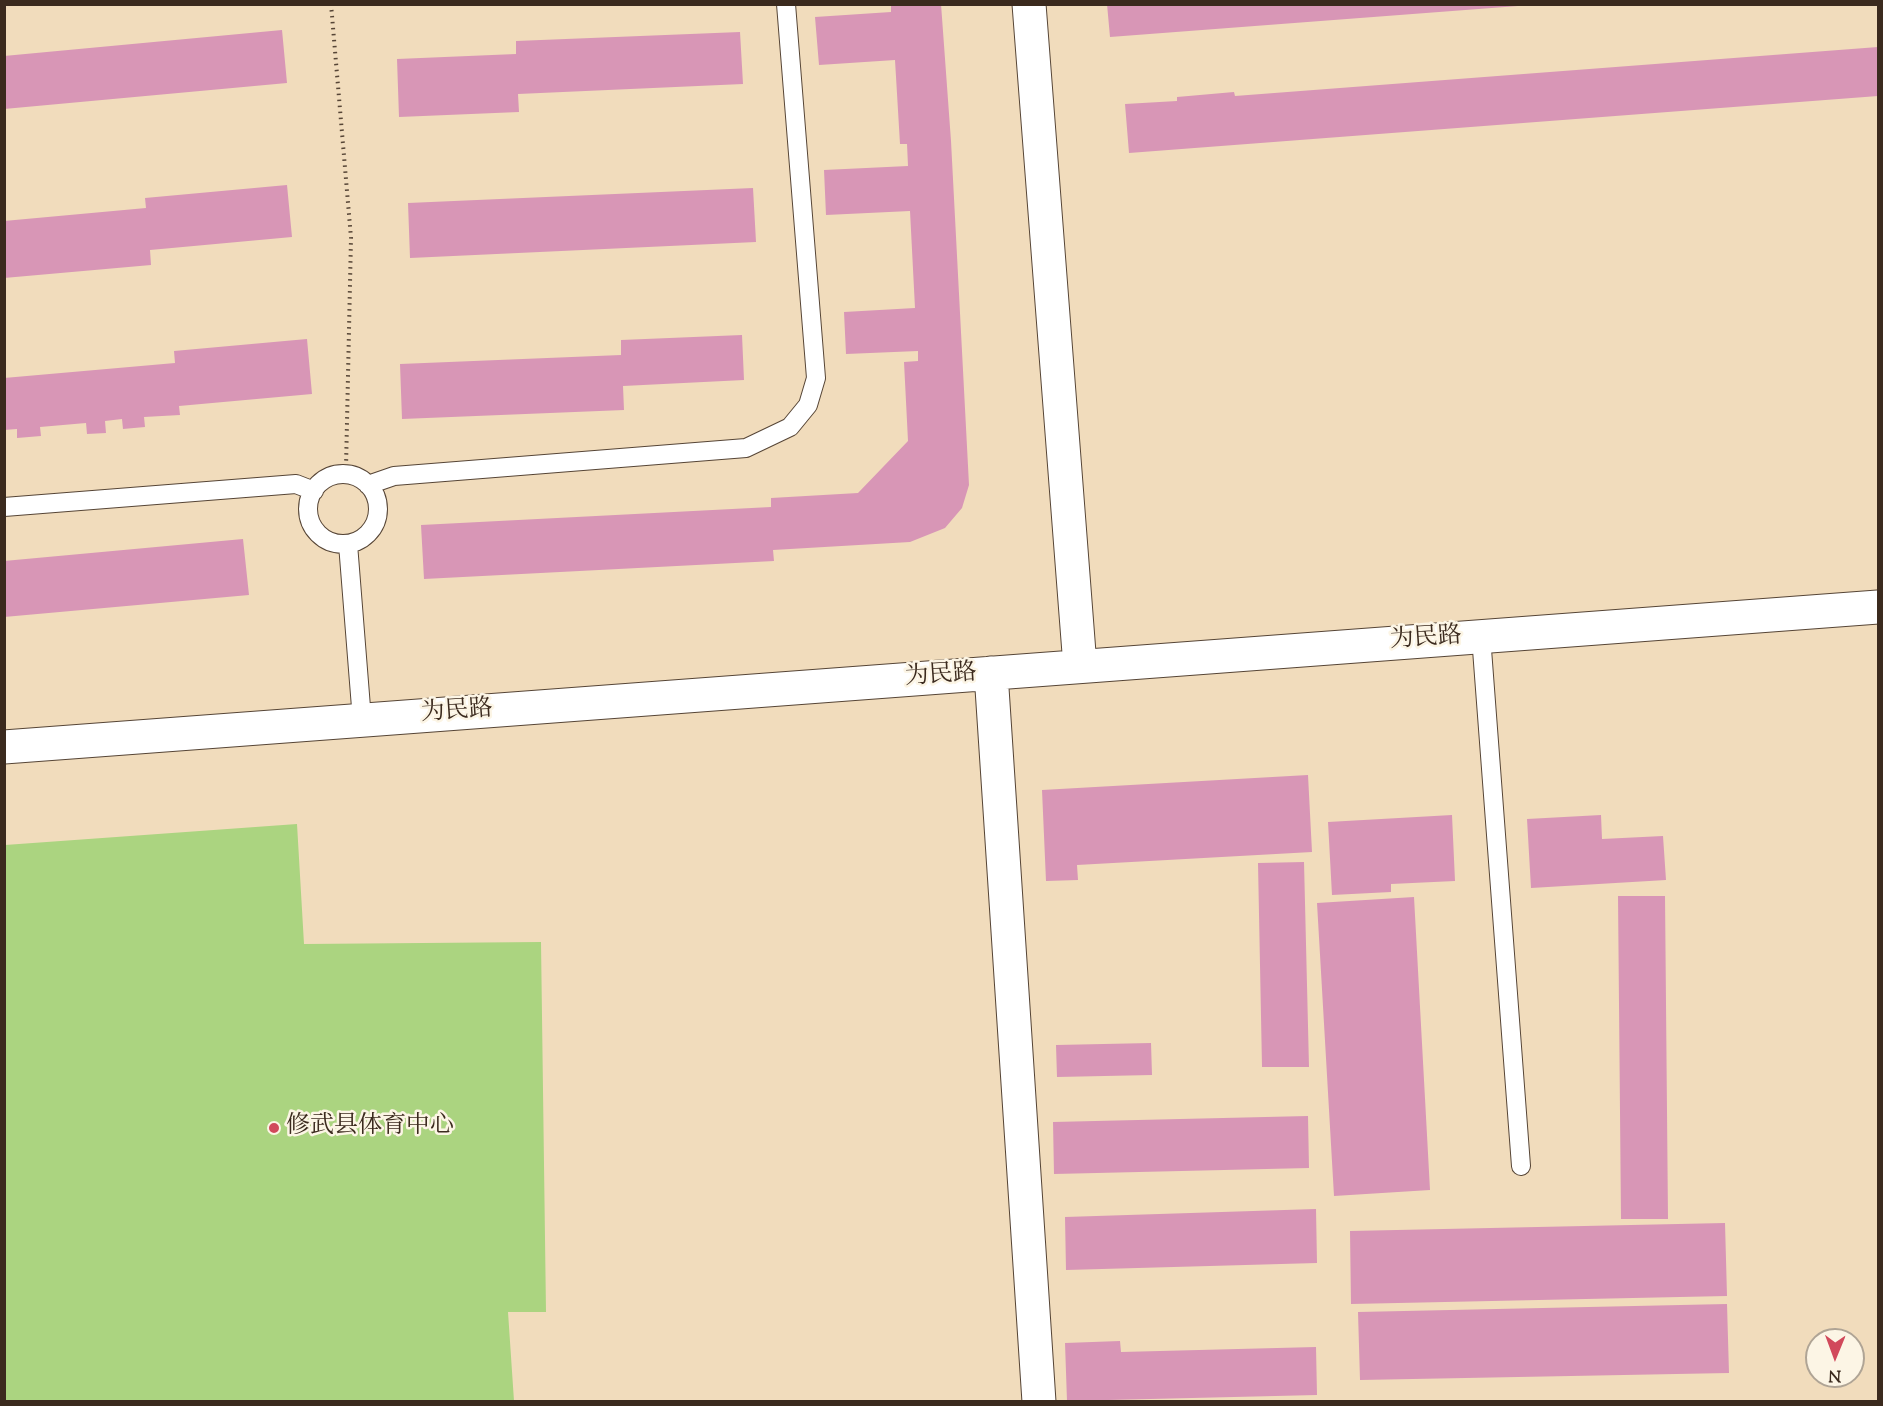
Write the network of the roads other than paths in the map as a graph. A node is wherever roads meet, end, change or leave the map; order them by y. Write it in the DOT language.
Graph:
graph roads {
  1 [pos="786,4"];
  2 [pos="1029,4"];
  3 [pos="368,485"];
  4 [pos="314,491"];
  5 [pos="4,507"];
  6 [pos="348,544"];
  7 [pos="1878,607"];
  8 [pos="1481,636"];
  9 [pos="1080,666"];
  10 [pos="992,673"];
  11 [pos="362,720"];
  12 [pos="4,747"];
  13 [pos="1521,1166"];
  14 [pos="1039,1401"];
  1 -- 3 [label="lane"];
  2 -- 9 [label="main road"];
  3 -- 4 [label="lane"];
  3 -- 6 [label="lane"];
  4 -- 5 [label="lane"];
  4 -- 6 [label="lane"];
  6 -- 11 [label="lane"];
  7 -- 8 [label="main road, 为民路"];
  8 -- 9 [label="main road, 为民路"];
  8 -- 13 [label="lane"];
  9 -- 10 [label="main road, 为民路"];
  10 -- 11 [label="main road, 为民路"];
  10 -- 14 [label="main road"];
  11 -- 12 [label="main road, 为民路"];
}
